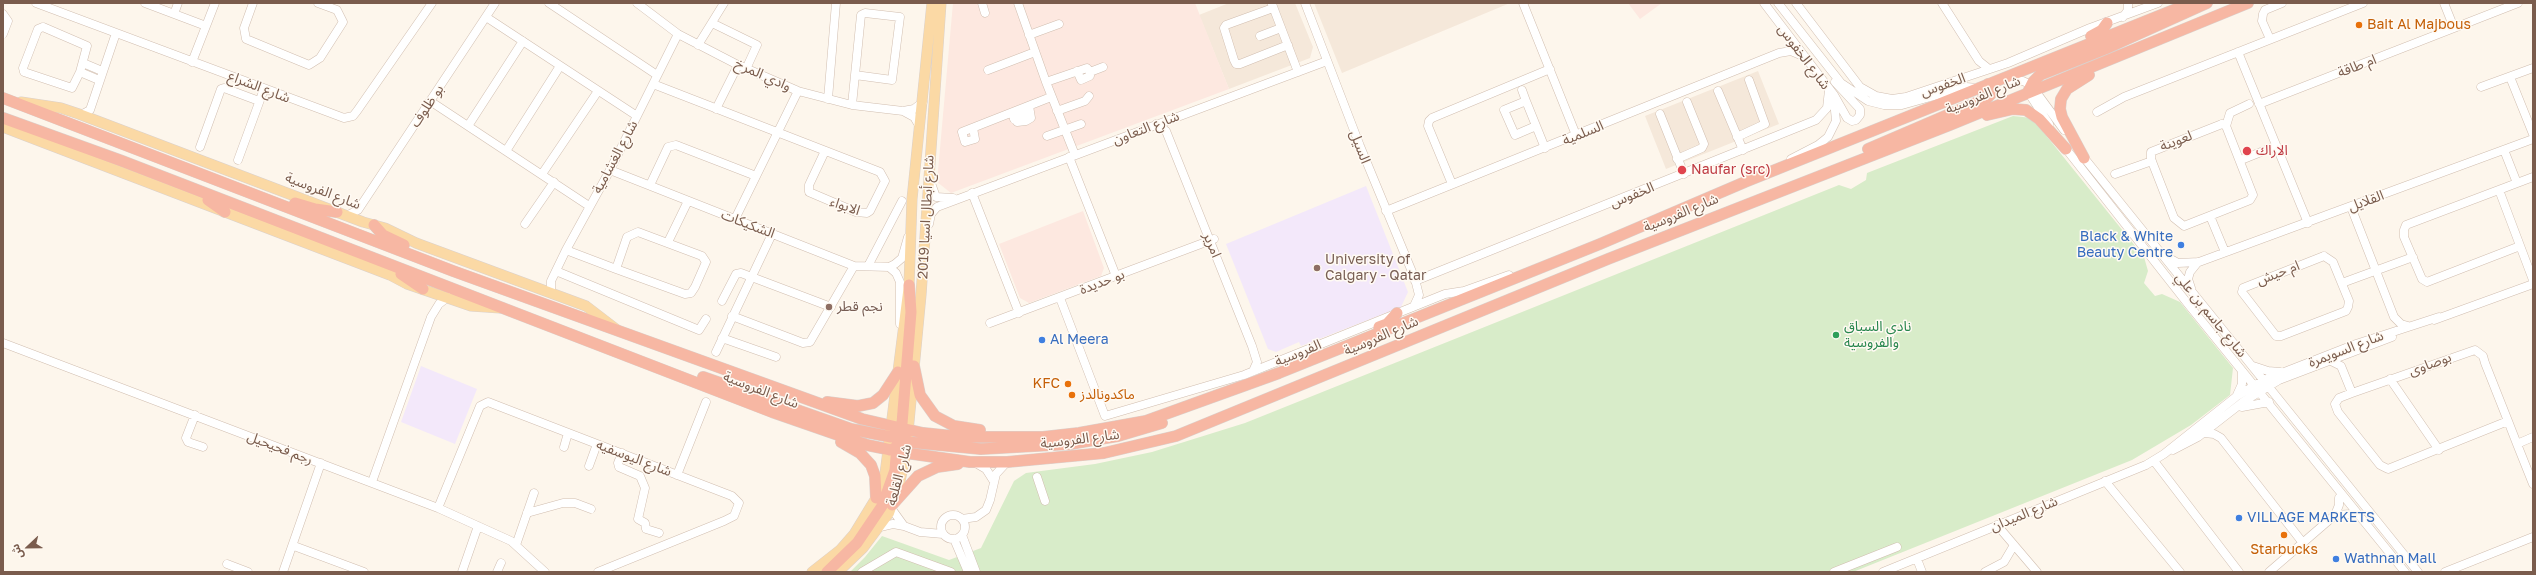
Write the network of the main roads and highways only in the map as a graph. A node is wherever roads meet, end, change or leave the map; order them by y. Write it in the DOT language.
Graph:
graph roads {
  1 [pos="932,3"];
  2 [pos="941,3"];
  3 [pos="946,3"];
  4 [pos="2191,3"];
  5 [pos="2207,3"];
  6 [pos="2248,3"];
  7 [pos="939,21"];
  8 [pos="2107,23"];
  9 [pos="2137,49"];
  10 [pos="2054,58"];
  11 [pos="1986,84"];
  12 [pos="2032,89"];
  13 [pos="5,99"];
  14 [pos="3,118"];
  15 [pos="1950,125"];
  16 [pos="3,127"];
  17 [pos="2066,149"];
  18 [pos="2084,158"];
  19 [pos="122,161"];
  20 [pos="1820,175"];
  21 [pos="235,187"];
  22 [pos="225,212"];
  23 [pos="342,214"];
  24 [pos="368,224"];
  25 [pos="322,239"];
  26 [pos="444,268"];
  27 [pos="908,285"];
  28 [pos="426,290"];
  29 [pos="505,308"];
  30 [pos="1397,313"];
  31 [pos="620,332"];
  32 [pos="914,366"];
  33 [pos="672,371"];
  34 [pos="898,372"];
  35 [pos="1279,374"];
  36 [pos="1203,401"];
  37 [pos="816,404"];
  38 [pos="772,412"];
  39 [pos="1118,427"];
  40 [pos="899,440"];
  41 [pos="972,462"];
  42 [pos="876,498"];
  43 [pos="892,506"];
  44 [pos="818,571"];
  45 [pos="838,572"];
  1 -- 27 [label="main road, شارع أبطال اسيا 2019"];
  2 -- 7 [label="main road, شارع أبطال اسيا 2019"];
  3 -- 7 [label="main road"];
  4 -- 10 [label="highway, شارع الفروسية"];
  5 -- 12 [label="highway"];
  6 -- 9 [label="highway, شارع الفروسية"];
  7 -- 32 [label="main road, شارع أبطال اسيا 2019"];
  8 -- 10 [label="highway"];
  9 -- 12 [label="highway, شارع الفروسية"];
  9 -- 18 [label="highway"];
  10 -- 11 [label="highway, شارع الفروسية"];
  11 -- 20 [label="highway"];
  11 -- 35 [label="highway, شارع الفروسية"];
  12 -- 15 [label="highway, شارع الفروسية"];
  13 -- 21 [label="highway, شارع الفروسية"];
  13 -- 23 [label="main road, شارع الفروسية"];
  14 -- 19 [label="highway, شارع الفروسية"];
  15 -- 17 [label="highway"];
  15 -- 20 [label="highway, شارع الفروسية"];
  16 -- 22 [label="main road, شارع الفروسية"];
  19 -- 22 [label="highway"];
  19 -- 25 [label="highway, شارع الفروسية"];
  20 -- 41 [label="highway, شارع الفروسية"];
  21 -- 23 [label="highway"];
  21 -- 26 [label="highway, شارع الفروسية"];
  22 -- 28 [label="main road, شارع الفروسية"];
  23 -- 24 [label="main road, شارع الفروسية"];
  24 -- 26 [label="highway"];
  24 -- 31 [label="main road, شارع الفروسية"];
  25 -- 28 [label="highway"];
  25 -- 29 [label="highway, شارع الفروسية"];
  26 -- 31 [label="highway, شارع الفروسية"];
  27 -- 34 [label="main road, شارع أبطال اسيا 2019"];
  27 -- 40 [label="highway"];
  28 -- 29 [label="main road, شارع الفروسية"];
  29 -- 33 [label="highway, شارع الفروسية"];
  30 -- 35 [label="highway"];
  31 -- 37 [label="highway, شارع الفروسية"];
  32 -- 39 [label="highway"];
  32 -- 40 [label="main road, شارع أبطال اسيا 2019"];
  33 -- 38 [label="highway, شارع الفروسية"];
  33 -- 40 [label="highway"];
  34 -- 37 [label="highway"];
  34 -- 40 [label="main road, شارع أبطال اسيا 2019"];
  35 -- 36 [label="highway, شارع الفروسية"];
  36 -- 39 [label="highway, شارع الفروسية"];
  36 -- 40 [label="highway"];
  37 -- 40 [label="highway, شارع الفروسية"];
  38 -- 40 [label="highway, شارع الفروسية"];
  38 -- 42 [label="highway"];
  39 -- 40 [label="highway, شارع الفروسية"];
  40 -- 41 [label="highway, شارع الفروسية"];
  40 -- 42 [label="main road, شارع القلعة"];
  40 -- 43 [label="main road, شارع القلعة"];
  40 -- 44 [label="highway"];
  41 -- 43 [label="highway"];
  42 -- 44 [label="main road, شارع القلعة"];
  43 -- 45 [label="main road, شارع القلعة"];
}
